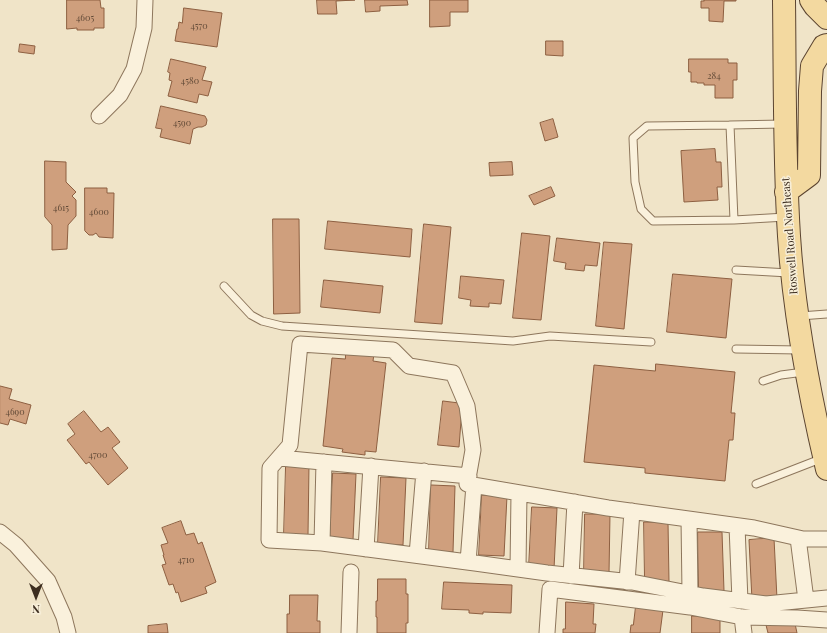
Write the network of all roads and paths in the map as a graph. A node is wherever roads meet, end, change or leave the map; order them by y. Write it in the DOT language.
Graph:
graph roads {
  1 [pos="145,0"];
  2 [pos="784,0"];
  3 [pos="811,0"];
  4 [pos="827,18"];
  5 [pos="827,45"];
  6 [pos="99,116"];
  7 [pos="785,124"];
  8 [pos="730,125"];
  9 [pos="786,192"];
  10 [pos="788,217"];
  11 [pos="734,220"];
  12 [pos="736,270"];
  13 [pos="792,273"];
  14 [pos="224,286"];
  15 [pos="827,314"];
  16 [pos="798,316"];
  17 [pos="651,342"];
  18 [pos="736,349"];
  19 [pos="803,350"];
  20 [pos="806,372"];
  21 [pos="763,381"];
  22 [pos="280,458"];
  23 [pos="324,462"];
  24 [pos="826,464"];
  25 [pos="371,466"];
  26 [pos="424,471"];
  27 [pos="471,480"];
  28 [pos="756,484"];
  29 [pos="519,493"];
  30 [pos="575,502"];
  31 [pos="632,511"];
  32 [pos="688,519"];
  33 [pos="737,526"];
  34 [pos="0,532"];
  35 [pos="798,538"];
  36 [pos="827,539"];
  37 [pos="322,543"];
  38 [pos="366,549"];
  39 [pos="417,555"];
  40 [pos="468,562"];
  41 [pos="518,569"];
  42 [pos="351,572"];
  43 [pos="571,576"];
  44 [pos="627,582"];
  45 [pos="690,593"];
  46 [pos="827,598"];
  47 [pos="806,600"];
  48 [pos="740,601"];
  49 [pos="742,617"];
  50 [pos="827,620"];
  51 [pos="68,633"];
  52 [pos="349,633"];
  53 [pos="547,633"];
  54 [pos="744,633"];
  1 -- 6 [label="street"];
  2 -- 7 [label="main road, Roswell Road Northeast"];
  3 -- 4 [label="main road"];
  5 -- 9 [label="main road"];
  7 -- 8 [label="lane"];
  7 -- 9 [label="main road, Roswell Road Northeast"];
  8 -- 11 [label="lane"];
  8 -- 11 [label="lane"];
  9 -- 10 [label="main road, Roswell Road Northeast"];
  10 -- 11 [label="lane"];
  10 -- 13 [label="main road, Roswell Road Northeast"];
  12 -- 13 [label="lane"];
  13 -- 16 [label="main road, Roswell Road Northeast"];
  14 -- 17 [label="lane"];
  15 -- 16 [label="lane"];
  16 -- 19 [label="main road, Roswell Road Northeast"];
  18 -- 19 [label="lane"];
  19 -- 20 [label="main road, Roswell Road Northeast"];
  20 -- 21 [label="lane"];
  20 -- 24 [label="main road, Roswell Road Northeast"];
  22 -- 23 [label="street"];
  22 -- 27 [label="street"];
  22 -- 37 [label="street"];
  23 -- 25 [label="street"];
  23 -- 37 [label="street"];
  24 -- 28 [label="lane"];
  25 -- 26 [label="street"];
  25 -- 38 [label="street"];
  26 -- 27 [label="street"];
  26 -- 39 [label="street"];
  27 -- 29 [label="street"];
  27 -- 40 [label="street"];
  29 -- 30 [label="street"];
  29 -- 41 [label="street"];
  30 -- 31 [label="street"];
  30 -- 43 [label="street"];
  31 -- 32 [label="street"];
  31 -- 44 [label="street"];
  32 -- 33 [label="street"];
  32 -- 45 [label="street"];
  33 -- 35 [label="street"];
  33 -- 48 [label="street"];
  34 -- 51 [label="street"];
  35 -- 36 [label="street"];
  35 -- 47 [label="street"];
  37 -- 38 [label="street"];
  38 -- 39 [label="street"];
  39 -- 40 [label="street"];
  40 -- 41 [label="street"];
  41 -- 43 [label="street"];
  42 -- 52 [label="street"];
  43 -- 44 [label="street"];
  44 -- 45 [label="street"];
  45 -- 48 [label="street"];
  46 -- 47 [label="street"];
  47 -- 48 [label="street"];
  49 -- 50 [label="street"];
  49 -- 53 [label="street"];
  49 -- 54 [label="street"];
}
